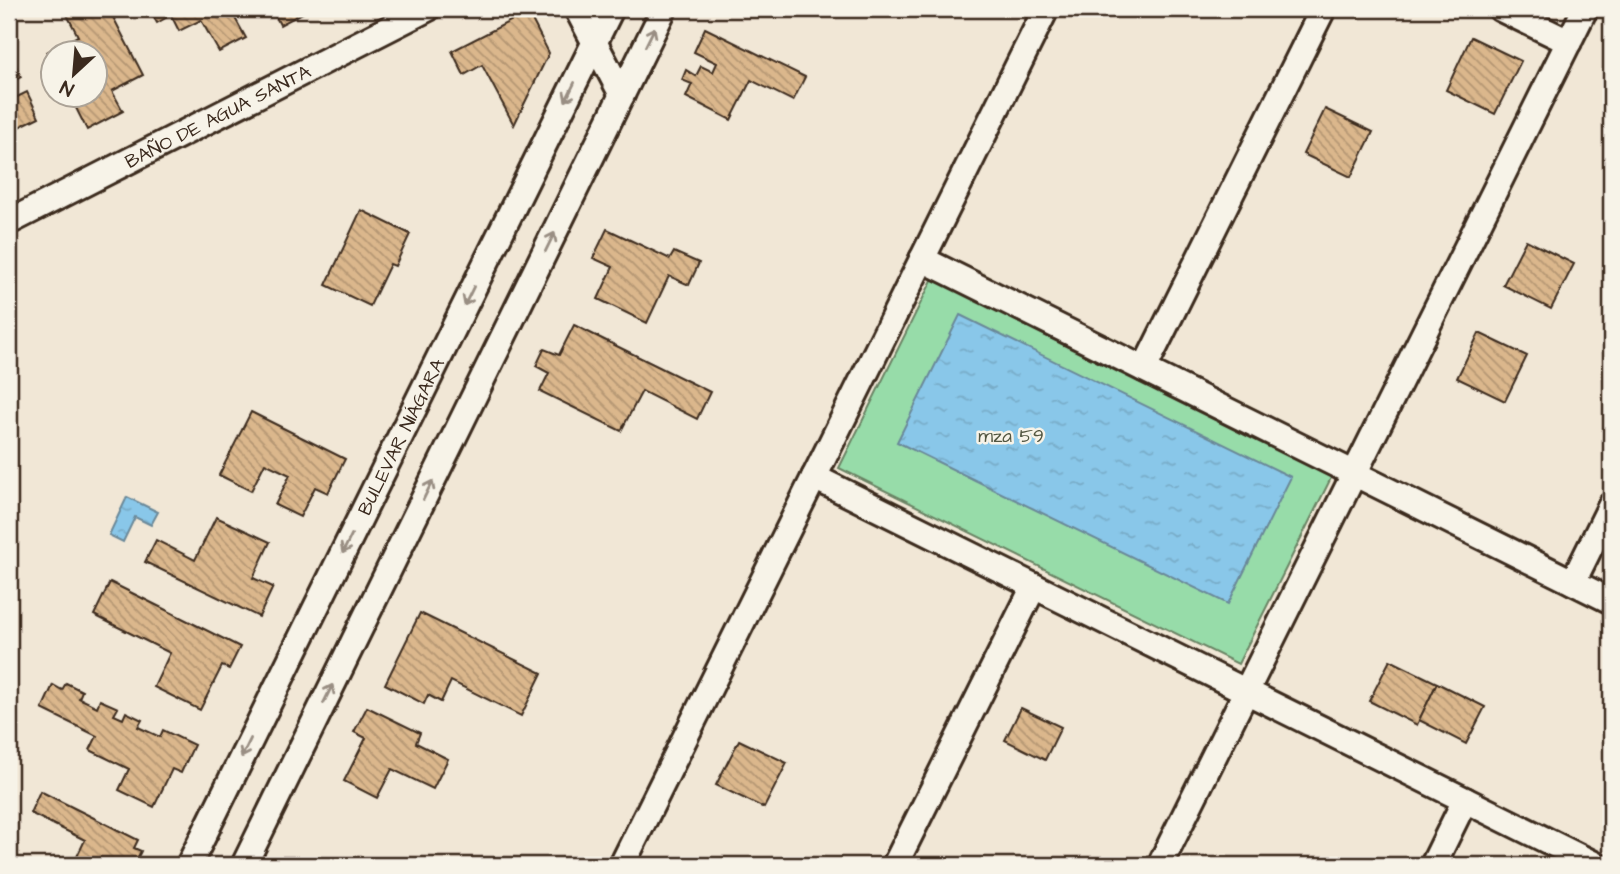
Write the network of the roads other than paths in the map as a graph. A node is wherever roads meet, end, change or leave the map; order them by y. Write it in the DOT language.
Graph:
graph roads {
  1 [pos="427,9"];
  2 [pos="577,9"];
  3 [pos="611,9"];
  4 [pos="664,9"];
  5 [pos="1046,9"];
  6 [pos="1323,9"];
  7 [pos="1501,9"];
  8 [pos="1585,9"];
  9 [pos="595,41"];
  10 [pos="1569,42"];
  11 [pos="622,95"];
  12 [pos="9,222"];
  13 [pos="922,259"];
  14 [pos="1144,369"];
  15 [pos="1355,473"];
  16 [pos="814,477"];
  17 [pos="1611,505"];
  18 [pos="1573,582"];
  19 [pos="1034,586"];
  20 [pos="1611,601"];
  21 [pos="1247,692"];
  22 [pos="1465,800"];
  23 [pos="189,865"];
  24 [pos="244,865"];
  25 [pos="622,865"];
  26 [pos="895,865"];
  27 [pos="1160,865"];
  28 [pos="1433,865"];
  29 [pos="1596,865"];
  1 -- 12 [label="street, BAÑO DE AGUA SANTA"];
  2 -- 9 [label="street"];
  3 -- 9 [label="street, BULEVAR NIÁGARA"];
  11 -- 4 [label="street, one-way"];
  5 -- 13 [label="street"];
  6 -- 14 [label="street"];
  7 -- 10 [label="street"];
  8 -- 10 [label="street"];
  9 -- 11 [label="street"];
  9 -- 23 [label="street, BULEVAR NIÁGARA, one-way"];
  10 -- 15 [label="street"];
  24 -- 11 [label="street, one-way"];
  13 -- 14 [label="street"];
  13 -- 16 [label="street"];
  14 -- 15 [label="street"];
  15 -- 18 [label="street"];
  15 -- 21 [label="street"];
  16 -- 19 [label="street"];
  16 -- 25 [label="street"];
  17 -- 18 [label="street"];
  18 -- 20 [label="street"];
  19 -- 21 [label="street"];
  19 -- 26 [label="street"];
  21 -- 22 [label="street"];
  21 -- 27 [label="street"];
  22 -- 28 [label="street"];
  22 -- 29 [label="street"];
}
